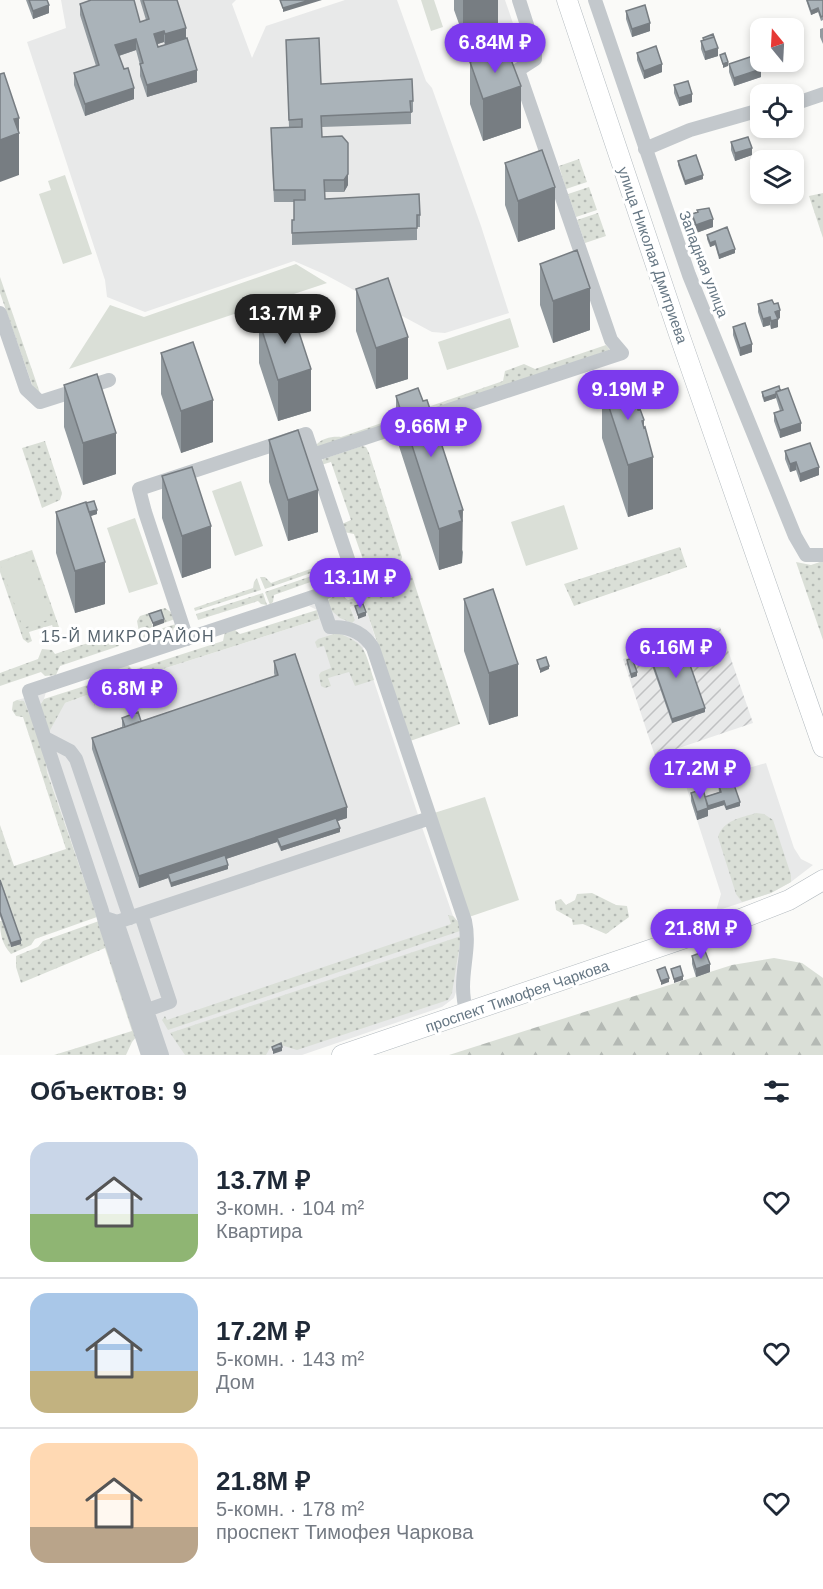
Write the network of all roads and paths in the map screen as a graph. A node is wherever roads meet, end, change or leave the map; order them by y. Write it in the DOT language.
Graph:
graph roads {
  1 [pos="519,0"];
  2 [pos="567,0"];
  3 [pos="595,0"];
  4 [pos="823,94"];
  5 [pos="804,101"];
  6 [pos="750,113"];
  7 [pos="645,149"];
  8 [pos="0,313"];
  9 [pos="108,380"];
  10 [pos="313,455"];
  11 [pos="823,555"];
  12 [pos="319,595"];
  13 [pos="187,639"];
  14 [pos="45,738"];
  15 [pos="823,747"];
  16 [pos="430,818"];
  17 [pos="823,880"];
  18 [pos="120,920"];
  19 [pos="147,1010"];
  20 [pos="467,1013"];
  21 [pos="148,1055"];
  22 [pos="162,1055"];
  23 [pos="342,1055"];
  1 -- 10 [label="street"];
  2 -- 15 [label="main road, улица Николая Дмитриева"];
  3 -- 7 [label="street, Западная улица"];
  4 -- 5 [label="street"];
  6 -- 7 [label="street"];
  7 -- 11 [label="street, Западная улица"];
  8 -- 9 [label="street"];
  10 -- 12 [label="street"];
  10 -- 13 [label="street"];
  12 -- 13 [label="street"];
  12 -- 16 [label="street"];
  13 -- 14 [label="street"];
  14 -- 18 [label="street"];
  14 -- 18 [label="street"];
  16 -- 18 [label="street"];
  16 -- 20 [label="street"];
  17 -- 20 [label="main road, проспект Тимофея Чаркова"];
  18 -- 19 [label="street"];
  18 -- 19 [label="street"];
  18 -- 21 [label="street"];
  19 -- 22 [label="street"];
  20 -- 23 [label="main road, проспект Тимофея Чаркова"];
}
